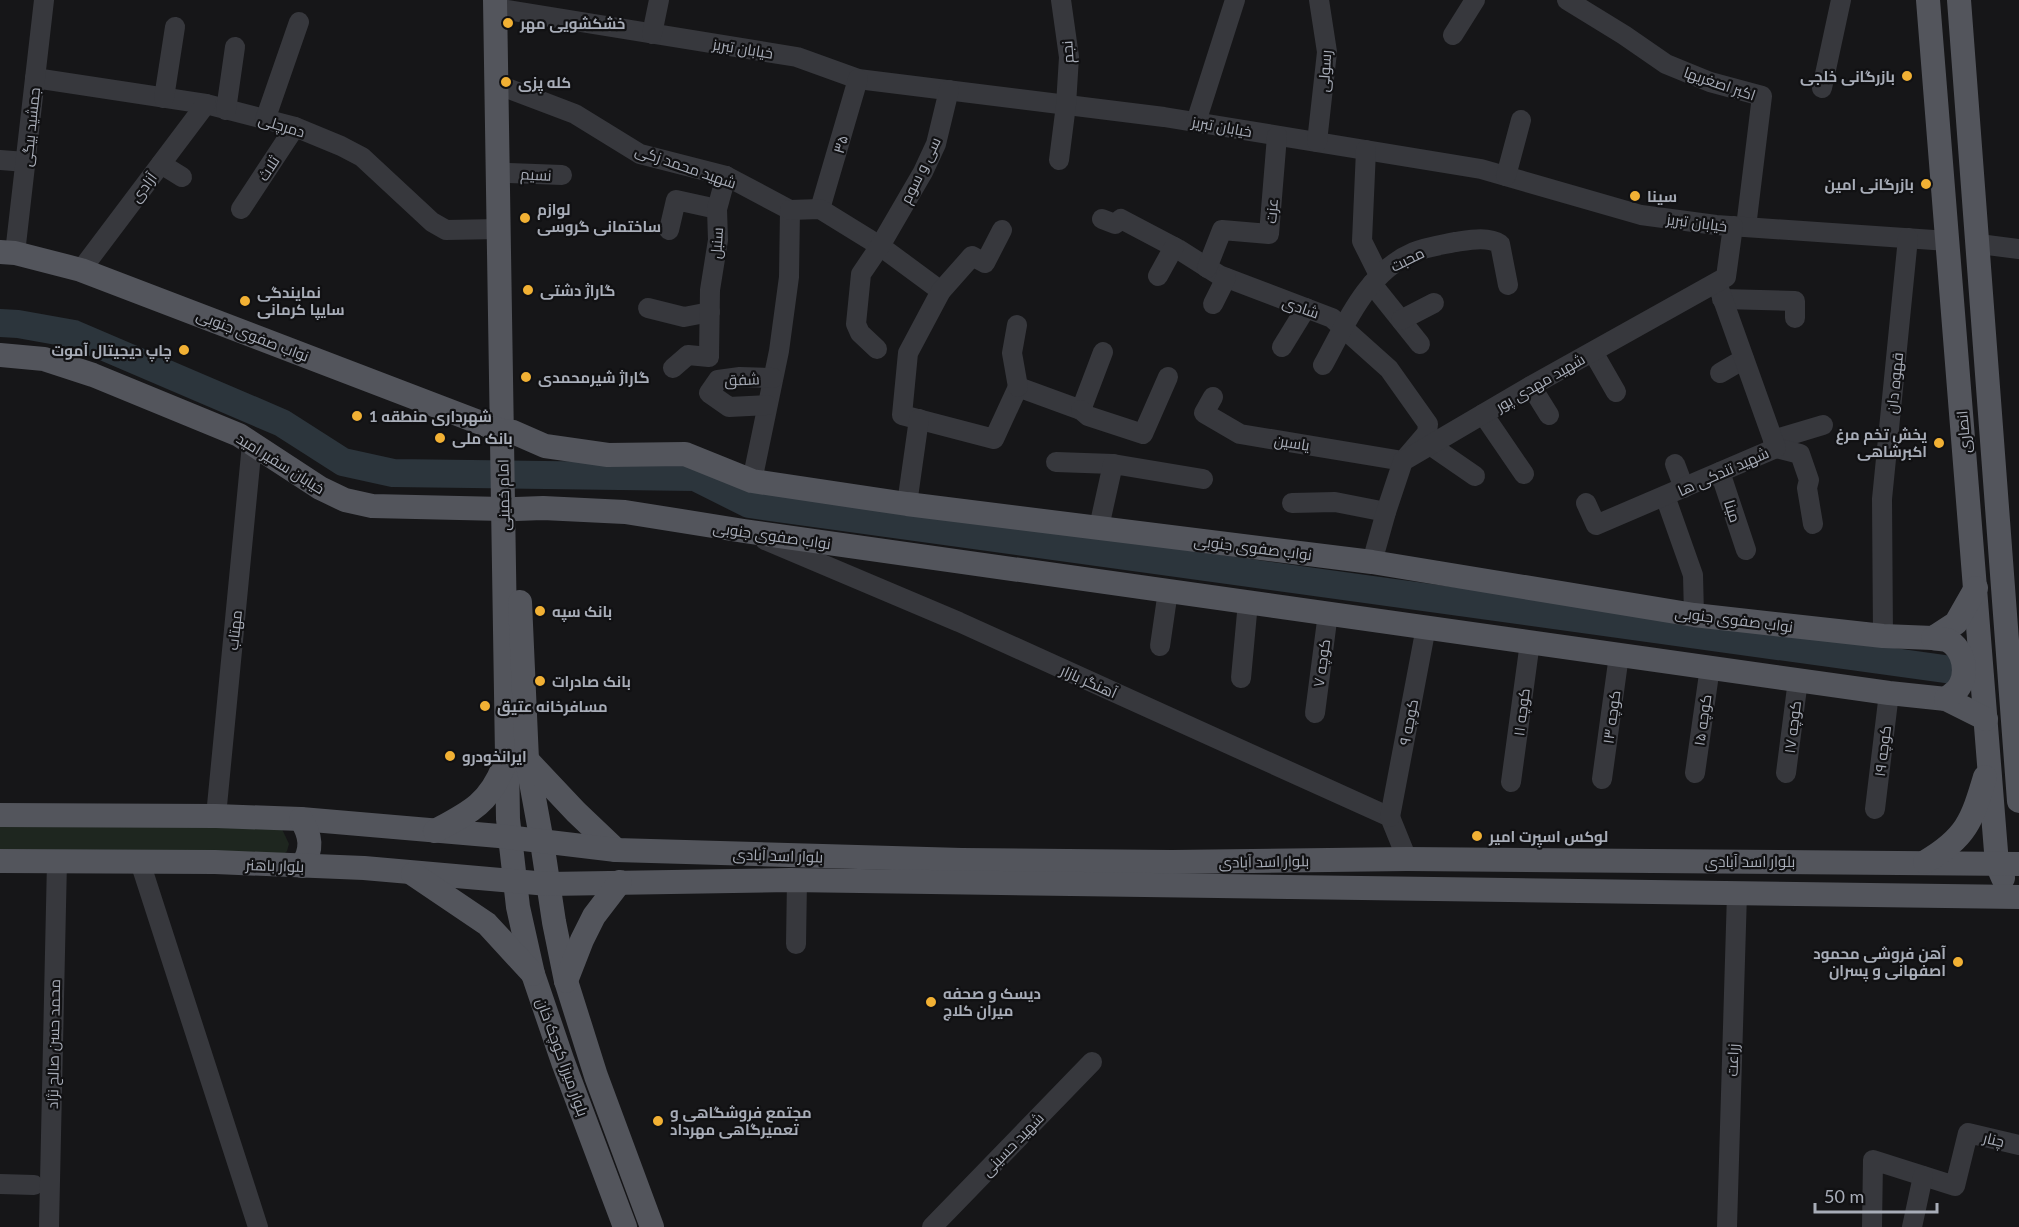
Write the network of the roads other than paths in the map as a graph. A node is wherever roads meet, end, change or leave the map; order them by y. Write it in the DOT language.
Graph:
graph roads {
  1 [pos="44,0"];
  2 [pos="659,0"];
  3 [pos="1060,0"];
  4 [pos="1235,0"];
  5 [pos="1319,0"];
  6 [pos="1475,0"];
  7 [pos="1567,0"];
  8 [pos="1841,0"];
  9 [pos="1928,0"];
  10 [pos="1959,0"];
  11 [pos="500,5"];
  12 [pos="299,22"];
  13 [pos="176,27"];
  14 [pos="652,34"];
  15 [pos="1453,35"];
  16 [pos="235,47"];
  17 [pos="35,78"];
  18 [pos="858,79"];
  19 [pos="501,85"];
  20 [pos="1822,88"];
  21 [pos="949,90"];
  22 [pos="164,98"];
  23 [pos="206,104"];
  24 [pos="1066,105"];
  25 [pos="226,110"];
  26 [pos="266,120"];
  27 [pos="1521,120"];
  28 [pos="1196,122"];
  29 [pos="295,127"];
  30 [pos="1277,136"];
  31 [pos="1317,142"];
  32 [pos="1366,150"];
  33 [pos="0,160"];
  34 [pos="1059,160"];
  35 [pos="26,162"];
  36 [pos="161,164"];
  37 [pos="508,173"];
  38 [pos="562,175"];
  39 [pos="726,176"];
  40 [pos="1506,176"];
  41 [pos="182,177"];
  42 [pos="242,208"];
  43 [pos="717,209"];
  44 [pos="820,209"];
  45 [pos="790,210"];
  46 [pos="1102,219"];
  47 [pos="1740,227"];
  48 [pos="504,228"];
  49 [pos="669,230"];
  50 [pos="1002,230"];
  51 [pos="1908,238"];
  52 [pos="1948,241"];
  53 [pos="1978,244"];
  54 [pos="880,246"];
  55 [pos="1174,247"];
  56 [pos="2019,249"];
  57 [pos="8,252"];
  58 [pos="1207,268"];
  59 [pos="81,270"];
  60 [pos="1158,276"];
  61 [pos="1226,278"];
  62 [pos="1376,280"];
  63 [pos="1508,285"];
  64 [pos="941,291"];
  65 [pos="1719,291"];
  66 [pos="1434,303"];
  67 [pos="1213,304"];
  68 [pos="648,308"];
  69 [pos="1306,308"];
  70 [pos="710,312"];
  71 [pos="1795,318"];
  72 [pos="1401,321"];
  73 [pos="1017,326"];
  74 [pos="1344,327"];
  75 [pos="1420,344"];
  76 [pos="1984,344"];
  77 [pos="1282,346"];
  78 [pos="877,349"];
  79 [pos="1957,351"];
  80 [pos="1103,352"];
  81 [pos="1593,352"];
  82 [pos="0,355"];
  83 [pos="1744,359"];
  84 [pos="1323,365"];
  85 [pos="672,368"];
  86 [pos="1720,373"];
  87 [pos="1168,377"];
  88 [pos="773,378"];
  89 [pos="1531,386"];
  90 [pos="1018,387"];
  91 [pos="1988,391"];
  92 [pos="1616,392"];
  93 [pos="1960,394"];
  94 [pos="1213,397"];
  95 [pos="767,405"];
  96 [pos="1081,410"];
  97 [pos="1483,414"];
  98 [pos="1549,415"];
  99 [pos="919,419"];
  100 [pos="1824,425"];
  101 [pos="508,437"];
  102 [pos="252,444"];
  103 [pos="1774,444"];
  104 [pos="1430,445"];
  105 [pos="1403,461"];
  106 [pos="1056,462"];
  107 [pos="1113,464"];
  108 [pos="1675,464"];
  109 [pos="1720,472"];
  110 [pos="1524,474"];
  111 [pos="1474,476"];
  112 [pos="1203,479"];
  113 [pos="752,481"];
  114 [pos="1684,488"];
  115 [pos="1665,496"];
  116 [pos="510,503"];
  117 [pos="1292,503"];
  118 [pos="1586,503"];
  119 [pos="907,504"];
  120 [pos="1386,512"];
  121 [pos="1813,524"];
  122 [pos="1099,527"];
  123 [pos="744,531"];
  124 [pos="1746,550"];
  125 [pos="1372,562"];
  126 [pos="1976,588"];
  127 [pos="1168,591"];
  128 [pos="1248,602"];
  129 [pos="2012,608"];
  130 [pos="1328,614"];
  131 [pos="1694,615"];
  132 [pos="1426,627"];
  133 [pos="1883,636"];
  134 [pos="1933,638"];
  135 [pos="1530,642"];
  136 [pos="1160,646"];
  137 [pos="1619,655"];
  138 [pos="1710,668"];
  139 [pos="1241,678"];
  140 [pos="1798,680"];
  141 [pos="1889,693"];
  142 [pos="1946,699"];
  143 [pos="2016,711"];
  144 [pos="1315,712"];
  145 [pos="1986,719"];
  146 [pos="516,760"];
  147 [pos="1989,764"];
  148 [pos="1695,773"];
  149 [pos="1786,773"];
  150 [pos="1602,779"];
  151 [pos="1511,782"];
  152 [pos="2019,801"];
  153 [pos="1875,809"];
  154 [pos="0,815"];
  155 [pos="216,816"];
  156 [pos="1390,817"];
  157 [pos="301,819"];
  158 [pos="435,831"];
  159 [pos="510,838"];
  160 [pos="542,842"];
  161 [pos="616,850"];
  162 [pos="1407,859"];
  163 [pos="1517,860"];
  164 [pos="0,861"];
  165 [pos="57,861"];
  166 [pos="140,862"];
  167 [pos="1925,862"];
  168 [pos="2008,864"];
  169 [pos="302,866"];
  170 [pos="411,872"];
  171 [pos="796,880"];
  172 [pos="514,882"];
  173 [pos="621,882"];
  174 [pos="548,884"];
  175 [pos="1516,889"];
  176 [pos="2016,890"];
  177 [pos="1737,893"];
  178 [pos="796,944"];
  179 [pos="533,974"];
  180 [pos="566,981"];
  181 [pos="1092,1062"];
  182 [pos="596,1076"];
  183 [pos="573,1088"];
  184 [pos="2019,1146"];
  185 [pos="1923,1176"];
  186 [pos="0,1184"];
  187 [pos="34,1185"];
  188 [pos="49,1227"];
  189 [pos="258,1227"];
  190 [pos="625,1227"];
  191 [pos="652,1227"];
  192 [pos="932,1227"];
  193 [pos="1726,1227"];
  194 [pos="1872,1227"];
  195 [pos="1911,1227"];
  1 -- 17 [label="street, جمشید بیگی"];
  2 -- 14 [label="street"];
  3 -- 24 [label="street, نجم"];
  4 -- 28 [label="street"];
  5 -- 31 [label="street, رسولی"];
  6 -- 15 [label="street"];
  7 -- 47 [label="street, اکبر اصغریها"];
  8 -- 20 [label="street"];
  9 -- 52 [label="main road, انصاری"];
  10 -- 53 [label="main road, انصاری"];
  11 -- 14 [label="street, خیابان تبریز"];
  11 -- 19 [label="main road, امام خمینی"];
  12 -- 26 [label="street"];
  13 -- 22 [label="street"];
  14 -- 18 [label="street, خیابان تبریز"];
  16 -- 25 [label="street"];
  17 -- 22 [label="street, دمرچلی"];
  17 -- 35 [label="street, جمشید بیگی"];
  18 -- 21 [label="street, خیابان تبریز"];
  18 -- 44 [label="street, ۳۵"];
  19 -- 37 [label="main road, امام خمینی"];
  19 -- 39 [label="street, شهید محمد زکی"];
  19 -- 48 [label="main road, امام خمینی"];
  21 -- 24 [label="street, خیابان تبریز"];
  21 -- 54 [label="street, سی و سوم"];
  22 -- 23 [label="street, دمرچلی"];
  23 -- 25 [label="street, دمرچلی"];
  23 -- 36 [label="street, آزادی"];
  24 -- 28 [label="street, خیابان تبریز"];
  24 -- 34 [label="street, نجم"];
  25 -- 26 [label="street, دمرچلی"];
  26 -- 29 [label="street, دمرچلی"];
  27 -- 40 [label="street"];
  28 -- 30 [label="street, خیابان تبریز"];
  29 -- 42 [label="street, ثلاث"];
  29 -- 48 [label="street, دمرچلی"];
  30 -- 31 [label="street, خیابان تبریز"];
  30 -- 58 [label="street, عزت"];
  31 -- 32 [label="street, خیابان تبریز"];
  32 -- 40 [label="street, خیابان تبریز"];
  32 -- 62 [label="street"];
  33 -- 35 [label="street"];
  35 -- 57 [label="street, جمشید بیگی"];
  36 -- 41 [label="street"];
  36 -- 59 [label="street, آزادی"];
  37 -- 38 [label="street, نسیم"];
  37 -- 48 [label="main road, امام خمینی"];
  39 -- 43 [label="street, سنبل"];
  39 -- 45 [label="street, شهید محمد زکی"];
  40 -- 47 [label="street, خیابان تبریز"];
  43 -- 49 [label="street"];
  43 -- 70 [label="street, سنبل"];
  44 -- 45 [label="street"];
  44 -- 54 [label="street"];
  45 -- 88 [label="street"];
  46 -- 55 [label="street, شادی"];
  47 -- 51 [label="street, خیابان تبریز"];
  47 -- 65 [label="street"];
  48 -- 101 [label="main road, امام خمینی"];
  50 -- 64 [label="street"];
  51 -- 52 [label="street, خیابان تبریز"];
  51 -- 133 [label="street, قهوه دان"];
  52 -- 79 [label="main road, انصاری"];
  53 -- 56 [label="street"];
  53 -- 76 [label="main road, انصاری"];
  54 -- 64 [label="street"];
  54 -- 78 [label="street, سی و سوم"];
  55 -- 58 [label="street, شادی"];
  55 -- 60 [label="street"];
  57 -- 59 [label="main road, نواب صفوی جنوبی"];
  58 -- 61 [label="street, شادی"];
  59 -- 101 [label="main road, نواب صفوی جنوبی"];
  61 -- 67 [label="street"];
  61 -- 69 [label="street, شادی"];
  62 -- 63 [label="street, محبت"];
  62 -- 72 [label="street"];
  62 -- 74 [label="street, محبت"];
  64 -- 99 [label="street"];
  65 -- 71 [label="street"];
  65 -- 81 [label="street, شهید مهدی پور"];
  65 -- 83 [label="street, شهید تندکی ها"];
  66 -- 72 [label="street"];
  68 -- 70 [label="street"];
  69 -- 74 [label="street, شادی"];
  69 -- 77 [label="street"];
  70 -- 85 [label="street, سنبل"];
  72 -- 75 [label="street"];
  73 -- 90 [label="street"];
  74 -- 84 [label="street, محبت"];
  74 -- 105 [label="street, شادی"];
  76 -- 79 [label="main road"];
  76 -- 91 [label="main road, انصاری"];
  79 -- 93 [label="main road, انصاری"];
  80 -- 96 [label="street"];
  81 -- 89 [label="street, شهید مهدی پور"];
  81 -- 92 [label="street"];
  82 -- 102 [label="main road, خیابان سفیر امید"];
  83 -- 86 [label="street"];
  83 -- 103 [label="street, شهید تندکی ها"];
  87 -- 96 [label="street"];
  88 -- 95 [label="street"];
  88 -- 95 [label="street, شفق"];
  89 -- 97 [label="street, شهید مهدی پور"];
  89 -- 98 [label="street"];
  90 -- 96 [label="street"];
  90 -- 99 [label="street"];
  91 -- 93 [label="main road"];
  91 -- 129 [label="main road, انصاری"];
  93 -- 126 [label="main road, انصاری"];
  94 -- 105 [label="street, یاسین"];
  95 -- 113 [label="street"];
  97 -- 104 [label="street, شهید مهدی پور"];
  97 -- 110 [label="street"];
  99 -- 119 [label="street"];
  100 -- 103 [label="street"];
  101 -- 113 [label="main road, نواب صفوی جنوبی"];
  101 -- 116 [label="main road, امام خمینی"];
  102 -- 116 [label="main road, خیابان سفیر امید"];
  102 -- 155 [label="street, مهتاب"];
  103 -- 109 [label="street, شهید تندکی ها"];
  103 -- 121 [label="street"];
  104 -- 105 [label="street, شهید مهدی پور"];
  104 -- 111 [label="street"];
  105 -- 120 [label="street"];
  106 -- 107 [label="street"];
  107 -- 112 [label="street"];
  107 -- 122 [label="street"];
  108 -- 114 [label="street"];
  109 -- 114 [label="street, شهید تندکی ها"];
  109 -- 124 [label="street, مینا"];
  113 -- 119 [label="main road, نواب صفوی جنوبی"];
  114 -- 115 [label="street, شهید تندکی ها"];
  115 -- 118 [label="street, شهید تندکی ها"];
  115 -- 131 [label="street"];
  116 -- 123 [label="main road, نواب صفوی جنوبی"];
  116 -- 146 [label="main road, امام خمینی"];
  117 -- 120 [label="street"];
  119 -- 122 [label="main road, نواب صفوی جنوبی"];
  120 -- 125 [label="street"];
  122 -- 125 [label="main road, نواب صفوی جنوبی"];
  123 -- 127 [label="main road, نواب صفوی جنوبی"];
  123 -- 156 [label="street, آهنگر بازار"];
  125 -- 131 [label="main road, نواب صفوی جنوبی"];
  126 -- 134 [label="main road"];
  126 -- 145 [label="main road, انصاری"];
  127 -- 128 [label="main road, نواب صفوی جنوبی"];
  127 -- 136 [label="street"];
  128 -- 130 [label="main road, نواب صفوی جنوبی"];
  128 -- 139 [label="street"];
  129 -- 143 [label="main road, انصاری"];
  130 -- 132 [label="main road, نواب صفوی جنوبی"];
  130 -- 144 [label="street, کوچه ۷"];
  131 -- 133 [label="main road, نواب صفوی جنوبی"];
  132 -- 135 [label="main road, نواب صفوی جنوبی"];
  132 -- 156 [label="street, کوچه ۹"];
  133 -- 134 [label="main road, نواب صفوی جنوبی"];
  134 -- 142 [label="main road"];
  135 -- 137 [label="main road, نواب صفوی جنوبی"];
  135 -- 151 [label="street, کوچه ۱۱"];
  137 -- 138 [label="main road, نواب صفوی جنوبی"];
  137 -- 150 [label="street, کوچه ۱۳"];
  138 -- 140 [label="main road, نواب صفوی جنوبی"];
  138 -- 148 [label="street, کوچه ۱۵"];
  140 -- 141 [label="main road, نواب صفوی جنوبی"];
  140 -- 149 [label="street, کوچه ۱۷"];
  141 -- 142 [label="main road, نواب صفوی جنوبی"];
  141 -- 153 [label="street, کوچه ۱۹"];
  142 -- 145 [label="main road, نواب صفوی جنوبی"];
  143 -- 152 [label="main road, انصاری"];
  145 -- 147 [label="main road, انصاری"];
  146 -- 158 [label="main road"];
  146 -- 159 [label="main road, امام خمینی"];
  146 -- 160 [label="main road, امام خمینی"];
  146 -- 161 [label="main road"];
  147 -- 167 [label="main road"];
  147 -- 168 [label="main road, انصاری"];
  154 -- 155 [label="main road"];
  155 -- 157 [label="main road"];
  156 -- 162 [label="street"];
  157 -- 158 [label="main road"];
  157 -- 169 [label="main road"];
  158 -- 159 [label="main road"];
  159 -- 160 [label="main road, بلوار اسد آبادی"];
  159 -- 172 [label="main road, امام خمینی"];
  160 -- 161 [label="main road, بلوار اسد آبادی"];
  160 -- 174 [label="main road, بلوار میرزا کوچک خان"];
  161 -- 162 [label="main road, بلوار اسد آبادی"];
  162 -- 163 [label="main road, بلوار اسد آبادی"];
  163 -- 167 [label="main road, بلوار اسد آبادی"];
  163 -- 175 [label="main road"];
  164 -- 165 [label="main road, بلوار باهنر"];
  165 -- 166 [label="main road, بلوار باهنر"];
  165 -- 188 [label="street, محمد حسن صالح نژاد"];
  166 -- 169 [label="main road, بلوار باهنر"];
  166 -- 189 [label="street"];
  167 -- 168 [label="main road, بلوار اسد آبادی"];
  168 -- 176 [label="main road"];
  169 -- 170 [label="main road, بلوار باهنر"];
  170 -- 172 [label="main road, بلوار باهنر"];
  170 -- 179 [label="main road"];
  171 -- 173 [label="main road, بلوار اسد آبادی"];
  171 -- 175 [label="main road, بلوار اسد آبادی"];
  171 -- 178 [label="street"];
  172 -- 174 [label="main road, بلوار باهنر"];
  172 -- 179 [label="main road, بلوار میرزا کوچک خان"];
  173 -- 174 [label="main road, بلوار اسد آبادی"];
  173 -- 180 [label="main road"];
  174 -- 180 [label="main road, بلوار میرزا کوچک خان"];
  175 -- 177 [label="main road, بلوار اسد آبادی"];
  176 -- 177 [label="main road, بلوار اسد آبادی"];
  177 -- 193 [label="street, زراعت"];
  179 -- 183 [label="main road, بلوار میرزا کوچک خان"];
  180 -- 182 [label="main road, بلوار میرزا کوچک خان"];
  181 -- 192 [label="street, شهید حسینی"];
  182 -- 183 [label="main road"];
  182 -- 191 [label="main road, بلوار میرزا کوچک خان"];
  183 -- 190 [label="main road, بلوار میرزا کوچک خان"];
  184 -- 185 [label="street, چنار"];
  185 -- 194 [label="street"];
  185 -- 195 [label="street"];
  186 -- 187 [label="street"];
}
